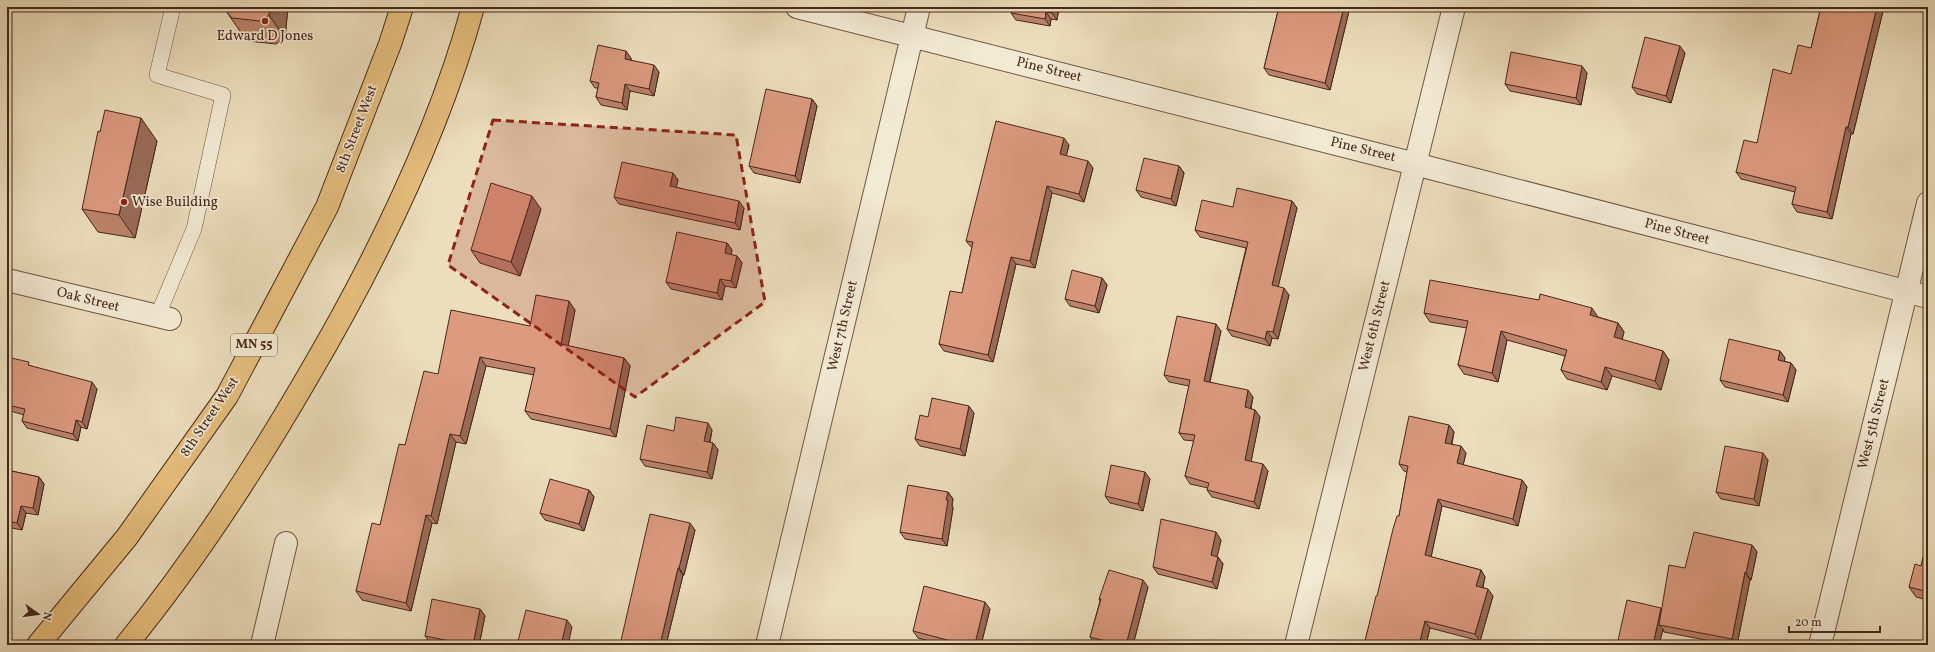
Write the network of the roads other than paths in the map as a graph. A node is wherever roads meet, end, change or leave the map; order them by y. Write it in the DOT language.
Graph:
graph roads {
  1 [pos="173,7"];
  2 [pos="402,7"];
  3 [pos="473,7"];
  4 [pos="797,7"];
  5 [pos="919,7"];
  6 [pos="1454,7"];
  7 [pos="912,35"];
  8 [pos="1416,164"];
  9 [pos="1928,203"];
  10 [pos="7,280"];
  11 [pos="1906,292"];
  12 [pos="1928,297"];
  13 [pos="163,318"];
  14 [pos="286,543"];
  15 [pos="38,645"];
  16 [pos="126,645"];
  17 [pos="262,645"];
  18 [pos="767,645"];
  19 [pos="1296,645"];
  20 [pos="1820,645"];
  1 -- 13 [label="lane"];
  2 -- 15 [label="highway, 8th Street West / MN 55"];
  3 -- 16 [label="highway"];
  4 -- 7 [label="street, Pine Street"];
  5 -- 7 [label="street, West 7th Street"];
  6 -- 8 [label="street, West 6th Street"];
  7 -- 8 [label="street, Pine Street"];
  7 -- 18 [label="street, West 7th Street"];
  8 -- 11 [label="street, Pine Street"];
  8 -- 19 [label="street, West 6th Street"];
  9 -- 11 [label="street, West 5th Street"];
  10 -- 13 [label="street, Oak Street"];
  11 -- 12 [label="street, Pine Street"];
  11 -- 20 [label="street, West 5th Street"];
  14 -- 17 [label="street"];
}
